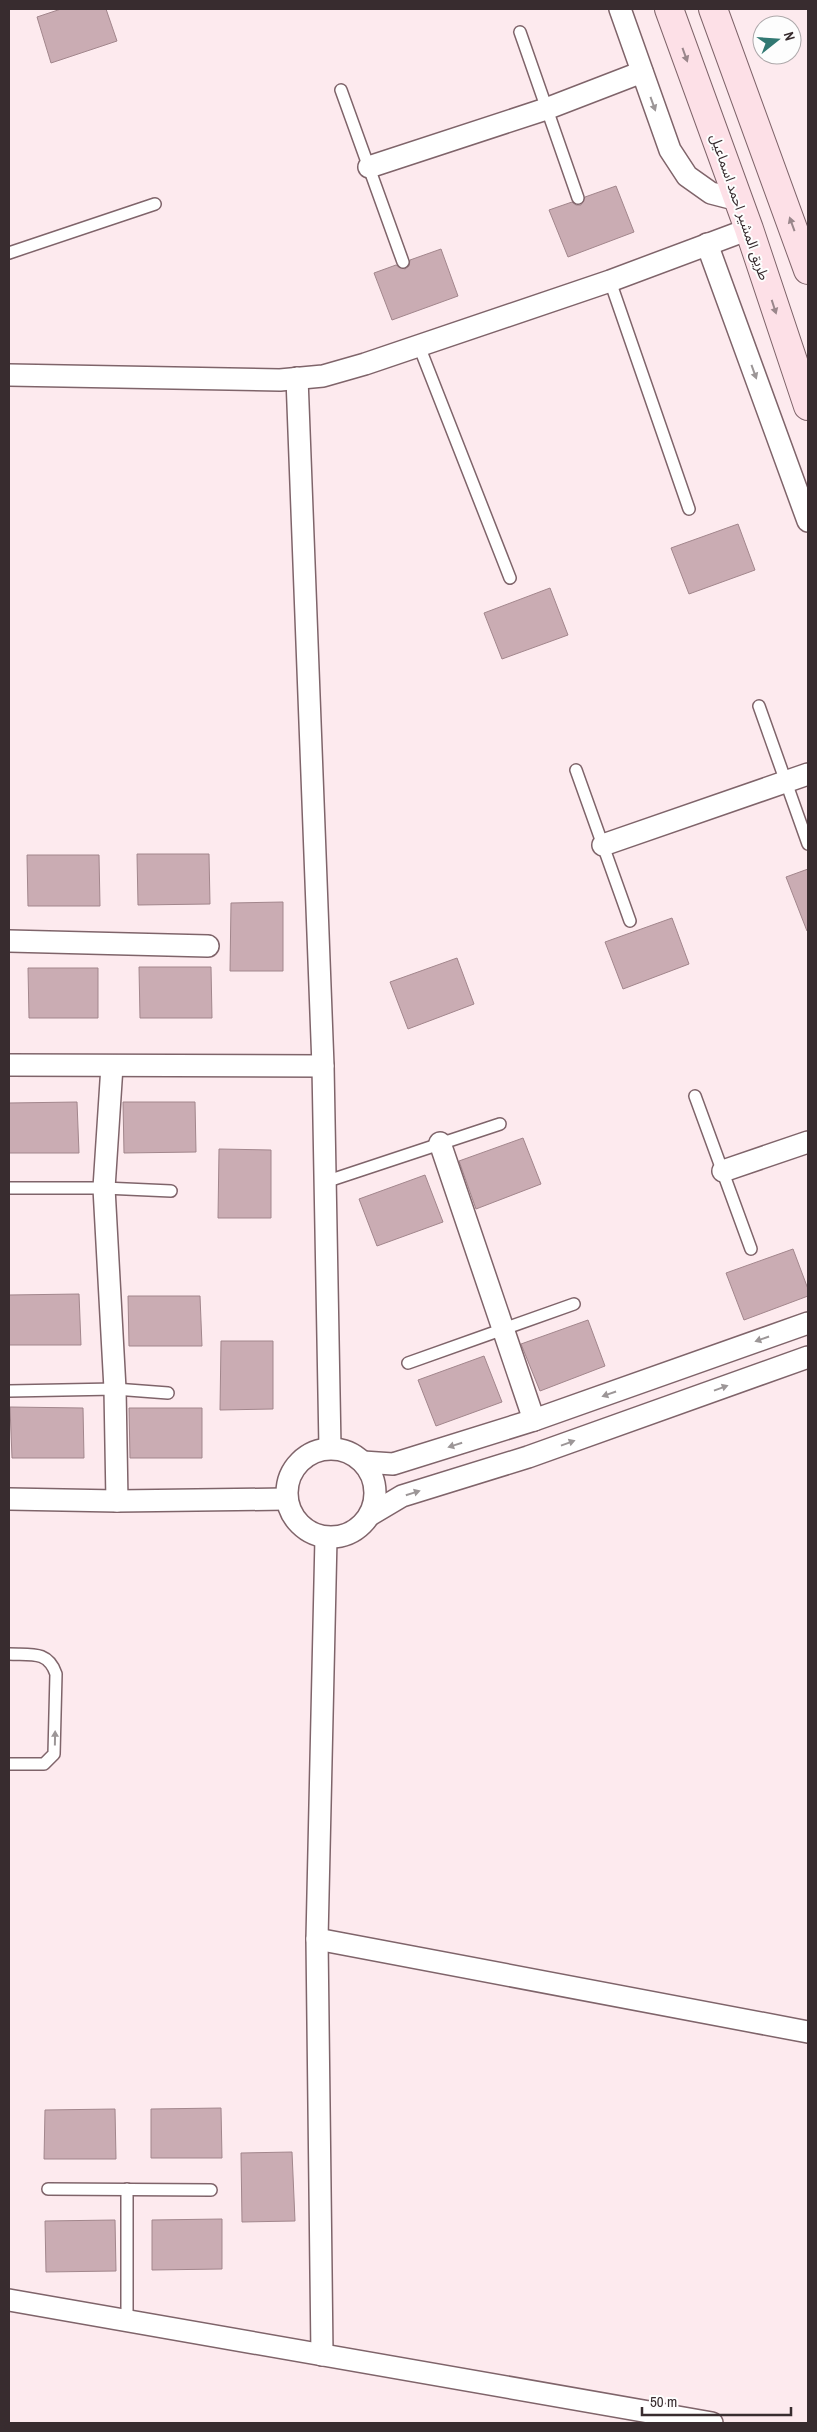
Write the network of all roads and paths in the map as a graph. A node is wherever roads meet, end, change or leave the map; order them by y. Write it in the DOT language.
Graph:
graph roads {
  1 [pos="620,9"];
  2 [pos="669,9"];
  3 [pos="713,9"];
  4 [pos="520,32"];
  5 [pos="642,72"];
  6 [pos="341,90"];
  7 [pos="546,108"];
  8 [pos="369,167"];
  9 [pos="578,198"];
  10 [pos="738,200"];
  11 [pos="155,204"];
  12 [pos="749,229"];
  13 [pos="707,244"];
  14 [pos="9,253"];
  15 [pos="403,262"];
  16 [pos="808,270"];
  17 [pos="610,281"];
  18 [pos="420,346"];
  19 [pos="9,375"];
  20 [pos="297,378"];
  21 [pos="808,406"];
  22 [pos="689,508"];
  23 [pos="808,521"];
  24 [pos="510,578"];
  25 [pos="759,706"];
  26 [pos="576,770"];
  27 [pos="808,774"];
  28 [pos="786,782"];
  29 [pos="603,844"];
  30 [pos="808,844"];
  31 [pos="630,922"];
  32 [pos="9,941"];
  33 [pos="208,946"];
  34 [pos="9,1065"];
  35 [pos="112,1066"];
  36 [pos="323,1066"];
  37 [pos="695,1096"];
  38 [pos="500,1124"];
  39 [pos="808,1142"];
  40 [pos="440,1144"];
  41 [pos="723,1171"];
  42 [pos="324,1182"];
  43 [pos="9,1188"];
  44 [pos="104,1188"];
  45 [pos="171,1191"];
  46 [pos="751,1249"];
  47 [pos="574,1304"];
  48 [pos="808,1323"];
  49 [pos="503,1329"];
  50 [pos="808,1357"];
  51 [pos="408,1363"];
  52 [pos="114,1389"];
  53 [pos="9,1390"];
  54 [pos="168,1394"];
  55 [pos="534,1420"];
  56 [pos="330,1448"];
  57 [pos="364,1462"];
  58 [pos="9,1499"];
  59 [pos="286,1499"];
  60 [pos="117,1501"];
  61 [pos="370,1515"];
  62 [pos="326,1538"];
  63 [pos="9,1654"];
  64 [pos="9,1764"];
  65 [pos="317,1939"];
  66 [pos="808,2032"];
  67 [pos="48,2189"];
  68 [pos="127,2189"];
  69 [pos="212,2190"];
  70 [pos="9,2300"];
  71 [pos="127,2320"];
  72 [pos="322,2355"];
  73 [pos="712,2423"];
  1 -- 5 [label="street"];
  2 -- 10 [label="street, طريق المشير احمد اسماعيل, one-way"];
  16 -- 3 [label="street, one-way"];
  4 -- 7 [label="lane"];
  5 -- 7 [label="street"];
  5 -- 10 [label="street, one-way"];
  6 -- 8 [label="lane"];
  7 -- 8 [label="street"];
  7 -- 9 [label="lane"];
  8 -- 15 [label="lane"];
  10 -- 12 [label="street, طريق المشير احمد اسماعيل"];
  11 -- 14 [label="lane"];
  12 -- 13 [label="street"];
  12 -- 21 [label="street, طريق المشير احمد اسماعيل, one-way"];
  13 -- 17 [label="street"];
  13 -- 23 [label="street, one-way"];
  17 -- 18 [label="street"];
  17 -- 22 [label="lane"];
  18 -- 20 [label="street"];
  18 -- 24 [label="lane"];
  19 -- 20 [label="street"];
  20 -- 36 [label="street"];
  25 -- 28 [label="lane"];
  26 -- 29 [label="lane"];
  27 -- 28 [label="street"];
  28 -- 29 [label="street"];
  28 -- 30 [label="lane"];
  29 -- 31 [label="lane"];
  32 -- 33 [label="street"];
  34 -- 35 [label="street"];
  35 -- 36 [label="street"];
  35 -- 44 [label="street"];
  36 -- 42 [label="street"];
  37 -- 41 [label="lane"];
  38 -- 40 [label="lane"];
  39 -- 41 [label="street"];
  40 -- 42 [label="lane"];
  40 -- 49 [label="street"];
  41 -- 46 [label="lane"];
  42 -- 56 [label="street"];
  43 -- 44 [label="lane"];
  44 -- 45 [label="lane"];
  44 -- 52 [label="street"];
  47 -- 49 [label="lane"];
  48 -- 55 [label="street, one-way"];
  49 -- 51 [label="lane"];
  49 -- 55 [label="street"];
  61 -- 50 [label="street, one-way"];
  52 -- 53 [label="lane"];
  52 -- 54 [label="lane"];
  52 -- 60 [label="street"];
  55 -- 57 [label="street, one-way"];
  56 -- 57 [label="street"];
  56 -- 59 [label="street"];
  57 -- 61 [label="street"];
  58 -- 60 [label="street"];
  59 -- 60 [label="street"];
  59 -- 62 [label="street"];
  61 -- 62 [label="street"];
  62 -- 65 [label="street"];
  64 -- 63 [label="lane, one-way"];
  65 -- 66 [label="street"];
  65 -- 72 [label="street"];
  67 -- 68 [label="lane"];
  68 -- 69 [label="lane"];
  68 -- 71 [label="lane"];
  70 -- 71 [label="street"];
  71 -- 72 [label="street"];
  72 -- 73 [label="street"];
}
